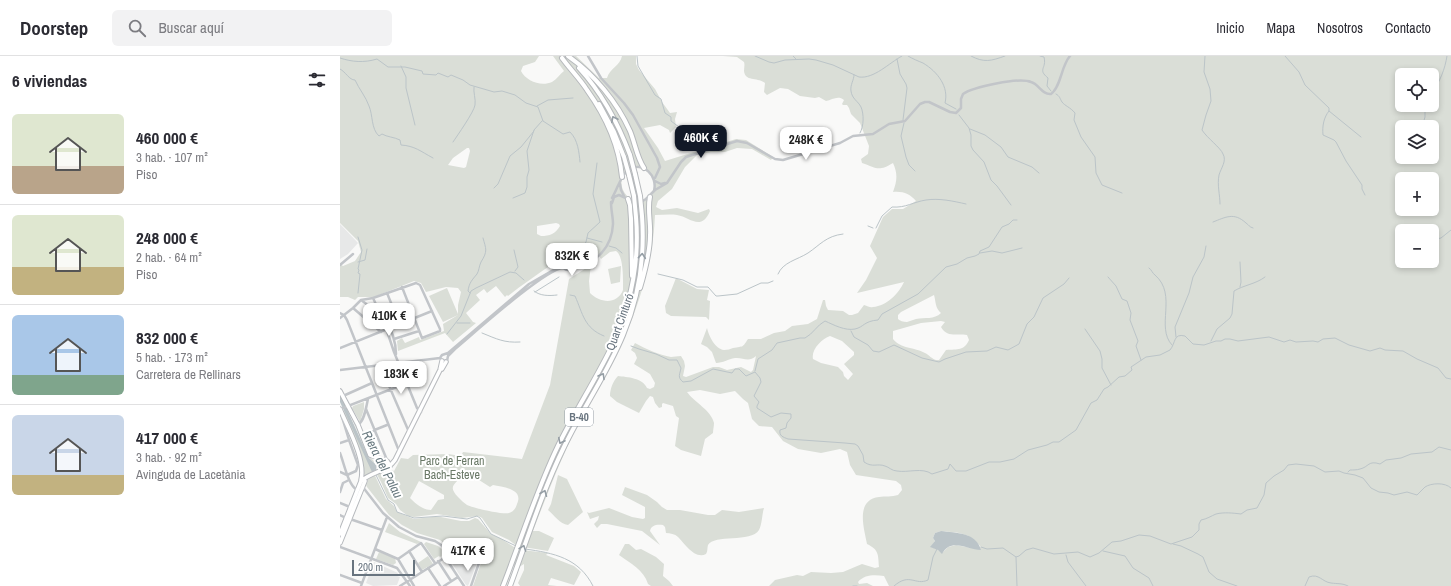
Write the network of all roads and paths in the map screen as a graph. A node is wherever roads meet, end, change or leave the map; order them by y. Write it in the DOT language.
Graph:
graph roads {
  1 [pos="568,56"];
  2 [pos="588,56"];
  3 [pos="1070,56"];
  4 [pos="561,57"];
  5 [pos="644,168"];
  6 [pos="658,171"];
  7 [pos="650,172"];
  8 [pos="622,177"];
  9 [pos="654,180"];
  10 [pos="669,180"];
  11 [pos="620,183"];
  12 [pos="651,195"];
  13 [pos="626,198"];
  14 [pos="612,203"];
  15 [pos="353,254"];
  16 [pos="340,265"];
  17 [pos="562,265"];
  18 [pos="574,265"];
  19 [pos="564,268"];
  20 [pos="567,270"];
  21 [pos="566,275"];
  22 [pos="402,287"];
  23 [pos="387,293"];
  24 [pos="630,293"];
  25 [pos="637,295"];
  26 [pos="373,298"];
  27 [pos="361,300"];
  28 [pos="353,308"];
  29 [pos="432,311"];
  30 [pos="340,313"];
  31 [pos="344,315"];
  32 [pos="340,318"];
  33 [pos="414,319"];
  34 [pos="400,325"];
  35 [pos="390,328"];
  36 [pos="386,331"];
  37 [pos="419,331"];
  38 [pos="381,332"];
  39 [pos="394,340"];
  40 [pos="356,342"];
  41 [pos="392,346"];
  42 [pos="396,346"];
  43 [pos="340,348"];
  44 [pos="396,355"];
  45 [pos="447,355"];
  46 [pos="443,360"];
  47 [pos="399,363"];
  48 [pos="380,365"];
  49 [pos="364,366"];
  50 [pos="340,370"];
  51 [pos="372,383"];
  52 [pos="407,383"];
  53 [pos="391,390"];
  54 [pos="340,391"];
  55 [pos="376,395"];
  56 [pos="343,396"];
  57 [pos="368,399"];
  58 [pos="348,406"];
  59 [pos="340,409"];
  60 [pos="366,409"];
  61 [pos="420,411"];
  62 [pos="342,414"];
  63 [pos="358,425"];
  64 [pos="388,425"];
  65 [pos="375,430"];
  66 [pos="409,432"];
  67 [pos="362,435"];
  68 [pos="349,440"];
  69 [pos="340,443"];
  70 [pos="399,451"];
  71 [pos="340,453"];
  72 [pos="389,463"];
  73 [pos="382,471"];
  74 [pos="340,472"];
  75 [pos="347,475"];
  76 [pos="349,480"];
  77 [pos="361,484"];
  78 [pos="356,491"];
  79 [pos="340,492"];
  80 [pos="340,503"];
  81 [pos="355,505"];
  82 [pos="350,507"];
  83 [pos="340,515"];
  84 [pos="387,517"];
  85 [pos="348,518"];
  86 [pos="382,530"];
  87 [pos="340,534"];
  88 [pos="340,543"];
  89 [pos="340,547"];
  90 [pos="445,548"];
  91 [pos="375,549"];
  92 [pos="409,551"];
  93 [pos="452,552"];
  94 [pos="449,554"];
  95 [pos="445,557"];
  96 [pos="371,558"];
  97 [pos="398,559"];
  98 [pos="438,561"];
  99 [pos="435,563"];
  100 [pos="392,566"];
  101 [pos="428,568"];
  102 [pos="422,572"];
  103 [pos="340,576"];
  104 [pos="458,577"];
  105 [pos="410,579"];
  106 [pos="451,581"];
  107 [pos="407,582"];
  108 [pos="361,585"];
  109 [pos="400,586"];
  110 [pos="410,586"];
  111 [pos="414,586"];
  112 [pos="440,586"];
  113 [pos="444,586"];
  114 [pos="464,586"];
  115 [pos="471,586"];
  116 [pos="503,586"];
  117 [pos="510,586"];
  1 -- 5 [label="highway"];
  25 -- 1 [label="highway, Quart Cinturó / B-40, one-way, bridge"];
  2 -- 6 [label="street"];
  3 -- 10 [label="street"];
  4 -- 8 [label="highway"];
  4 -- 24 [label="highway, Quart Cinturó / B-40, bridge"];
  5 -- 7 [label="street"];
  5 -- 8 [label="street"];
  6 -- 7 [label="street"];
  6 -- 9 [label="street"];
  7 -- 9 [label="street"];
  8 -- 11 [label="street"];
  9 -- 10 [label="street"];
  9 -- 12 [label="street"];
  10 -- 12 [label="street"];
  11 -- 13 [label="street"];
  11 -- 14 [label="street"];
  12 -- 13 [label="street"];
  12 -- 25 [label="highway"];
  13 -- 14 [label="street"];
  13 -- 24 [label="highway"];
  14 -- 18 [label="street"];
  15 -- 16 [label="street"];
  17 -- 18 [label="street"];
  17 -- 19 [label="street"];
  17 -- 45 [label="street"];
  18 -- 20 [label="street"];
  19 -- 20 [label="street"];
  19 -- 45 [label="street"];
  20 -- 21 [label="street"];
  22 -- 23 [label="street"];
  22 -- 29 [label="street"];
  22 -- 33 [label="street"];
  23 -- 26 [label="street"];
  23 -- 34 [label="street"];
  24 -- 116 [label="highway, Quart Cinturó / B-40, one-way"];
  117 -- 25 [label="highway, Quart Cinturó / B-40, one-way"];
  26 -- 27 [label="street"];
  26 -- 35 [label="street"];
  27 -- 28 [label="street"];
  27 -- 36 [label="street"];
  28 -- 31 [label="street"];
  28 -- 38 [label="street"];
  29 -- 33 [label="street"];
  29 -- 37 [label="street"];
  30 -- 31 [label="street"];
  31 -- 32 [label="street"];
  31 -- 40 [label="street"];
  33 -- 34 [label="street"];
  33 -- 37 [label="street"];
  34 -- 35 [label="street"];
  35 -- 36 [label="street"];
  35 -- 39 [label="street"];
  36 -- 38 [label="street"];
  36 -- 41 [label="street"];
  37 -- 39 [label="street"];
  38 -- 40 [label="street"];
  39 -- 42 [label="street"];
  40 -- 43 [label="street"];
  40 -- 49 [label="street"];
  41 -- 42 [label="street"];
  41 -- 44 [label="street"];
  42 -- 44 [label="street"];
  44 -- 47 [label="street"];
  45 -- 46 [label="street"];
  45 -- 46 [label="street"];
  46 -- 47 [label="street"];
  46 -- 61 [label="main road"];
  47 -- 48 [label="street"];
  47 -- 52 [label="street"];
  48 -- 49 [label="street"];
  48 -- 53 [label="street"];
  49 -- 50 [label="street"];
  49 -- 51 [label="street"];
  51 -- 55 [label="street"];
  51 -- 56 [label="street"];
  52 -- 53 [label="street"];
  52 -- 61 [label="street"];
  53 -- 55 [label="street"];
  53 -- 66 [label="street"];
  54 -- 56 [label="main road"];
  55 -- 57 [label="street"];
  55 -- 64 [label="street"];
  56 -- 58 [label="main road"];
  57 -- 58 [label="street"];
  57 -- 60 [label="street"];
  58 -- 59 [label="street"];
  58 -- 63 [label="main road"];
  59 -- 62 [label="main road"];
  60 -- 63 [label="street"];
  60 -- 65 [label="street"];
  61 -- 66 [label="main road"];
  61 -- 73 [label="main road"];
  62 -- 68 [label="street"];
  62 -- 77 [label="main road"];
  63 -- 67 [label="main road"];
  64 -- 65 [label="street"];
  64 -- 70 [label="street"];
  65 -- 67 [label="street"];
  65 -- 72 [label="street"];
  66 -- 70 [label="main road"];
  67 -- 72 [label="main road"];
  68 -- 69 [label="street"];
  68 -- 75 [label="street"];
  70 -- 72 [label="main road"];
  71 -- 75 [label="street"];
  72 -- 73 [label="main road"];
  73 -- 77 [label="main road"];
  74 -- 75 [label="street"];
  75 -- 76 [label="street"];
  76 -- 78 [label="street"];
  76 -- 79 [label="street"];
  77 -- 78 [label="main road"];
  77 -- 81 [label="main road"];
  77 -- 84 [label="street"];
  78 -- 81 [label="main road"];
  78 -- 82 [label="main road"];
  80 -- 82 [label="street"];
  81 -- 85 [label="main road"];
  82 -- 85 [label="main road"];
  83 -- 85 [label="street"];
  84 -- 86 [label="street"];
  84 -- 90 [label="street"];
  85 -- 86 [label="street"];
  85 -- 87 [label="main road"];
  85 -- 88 [label="main road"];
  86 -- 91 [label="street"];
  89 -- 96 [label="street"];
  90 -- 93 [label="street"];
  90 -- 94 [label="street"];
  91 -- 96 [label="street"];
  91 -- 97 [label="street"];
  92 -- 97 [label="street"];
  92 -- 99 [label="street"];
  92 -- 102 [label="street"];
  93 -- 94 [label="street"];
  93 -- 115 [label="street"];
  94 -- 95 [label="street"];
  95 -- 98 [label="street"];
  95 -- 104 [label="street"];
  96 -- 100 [label="street"];
  96 -- 108 [label="street"];
  97 -- 100 [label="street"];
  97 -- 105 [label="street"];
  98 -- 99 [label="street"];
  98 -- 106 [label="street"];
  99 -- 101 [label="street"];
  100 -- 107 [label="street"];
  101 -- 102 [label="street"];
  101 -- 112 [label="street"];
  102 -- 105 [label="street"];
  103 -- 108 [label="street"];
  104 -- 106 [label="street"];
  104 -- 114 [label="street"];
  105 -- 107 [label="street"];
  105 -- 111 [label="street"];
  106 -- 113 [label="street"];
  107 -- 109 [label="street"];
  107 -- 110 [label="street"];
}
